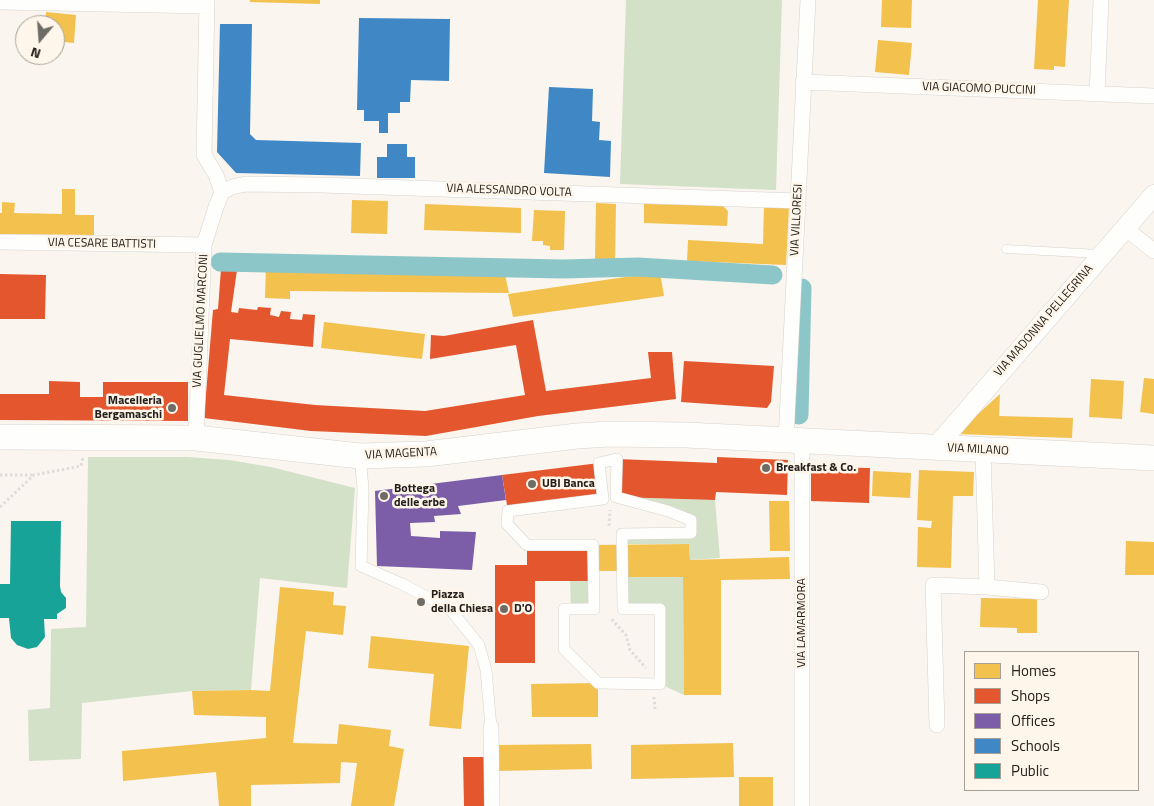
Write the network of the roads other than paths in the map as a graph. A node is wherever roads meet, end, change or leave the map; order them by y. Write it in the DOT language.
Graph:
graph roads {
  1 [pos="808,0"];
  2 [pos="1101,0"];
  3 [pos="0,2"];
  4 [pos="207,3"];
  5 [pos="803,82"];
  6 [pos="1098,94"];
  7 [pos="1154,96"];
  8 [pos="222,192"];
  9 [pos="1154,195"];
  10 [pos="798,201"];
  11 [pos="1125,228"];
  12 [pos="0,242"];
  13 [pos="204,245"];
  14 [pos="1006,249"];
  15 [pos="1154,251"];
  16 [pos="1102,254"];
  17 [pos="0,437"];
  18 [pos="196,438"];
  19 [pos="794,441"];
  20 [pos="935,448"];
  21 [pos="983,451"];
  22 [pos="360,456"];
  23 [pos="1154,458"];
  24 [pos="986,587"];
  25 [pos="1041,592"];
  26 [pos="653,684"];
  27 [pos="937,726"];
  28 [pos="491,727"];
  29 [pos="492,806"];
  30 [pos="802,806"];
  1 -- 5 [label="street, VIA VILLORESI"];
  2 -- 6 [label="street"];
  3 -- 4 [label="street"];
  4 -- 8 [label="street"];
  5 -- 6 [label="street, VIA GIACOMO PUCCINI"];
  5 -- 10 [label="street, VIA VILLORESI"];
  6 -- 7 [label="street, VIA GIACOMO PUCCINI"];
  8 -- 10 [label="street, VIA ALESSANDRO VOLTA"];
  8 -- 13 [label="street, VIA GUGLIELMO MARCONI"];
  9 -- 11 [label="street, VIA MADONNA PELLEGRINA"];
  10 -- 19 [label="street, VIA VILLORESI"];
  11 -- 15 [label="street"];
  11 -- 16 [label="street, VIA MADONNA PELLEGRINA"];
  12 -- 13 [label="street, VIA CESARE BATTISTI"];
  13 -- 18 [label="street, VIA GUGLIELMO MARCONI"];
  14 -- 16 [label="lane"];
  16 -- 20 [label="street, VIA MADONNA PELLEGRINA"];
  17 -- 18 [label="main road, VIA MAGENTA"];
  18 -- 22 [label="main road, VIA MAGENTA"];
  19 -- 20 [label="main road, VIA MILANO"];
  19 -- 22 [label="main road, VIA MAGENTA"];
  19 -- 30 [label="street, VIA LAMARMORA"];
  20 -- 21 [label="main road, VIA MILANO"];
  21 -- 23 [label="main road, VIA MILANO"];
  21 -- 24 [label="street"];
  22 -- 28 [label="street"];
  24 -- 25 [label="street"];
  24 -- 27 [label="street"];
  26 -- 26 [label="street"];
  28 -- 29 [label="street"];
}
